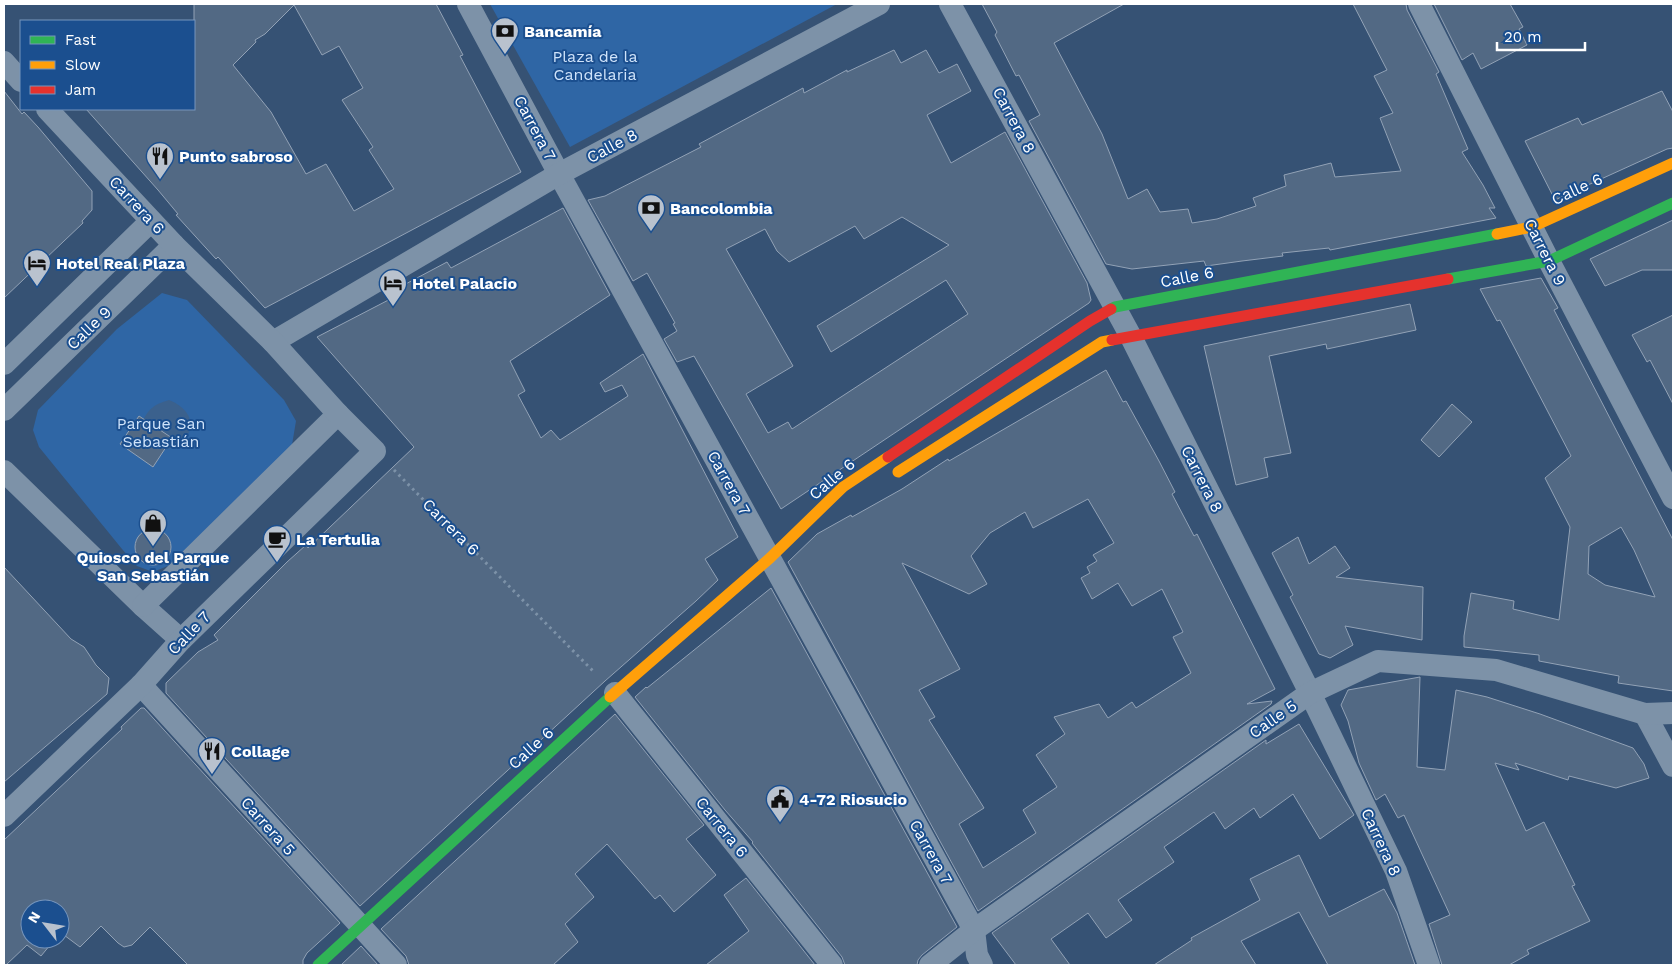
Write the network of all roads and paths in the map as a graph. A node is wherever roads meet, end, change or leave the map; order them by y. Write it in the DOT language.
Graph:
graph roads {
  1 [pos="468,4"];
  2 [pos="879,4"];
  3 [pos="950,4"];
  4 [pos="1419,4"];
  5 [pos="4,62"];
  6 [pos="20,80"];
  7 [pos="48,110"];
  8 [pos="1673,163"];
  9 [pos="559,174"];
  10 [pos="1673,203"];
  11 [pos="152,221"];
  12 [pos="1532,227"];
  13 [pos="174,245"];
  14 [pos="1549,261"];
  15 [pos="1115,307"];
  16 [pos="1130,335"];
  17 [pos="273,342"];
  18 [pos="4,364"];
  19 [pos="4,410"];
  20 [pos="338,414"];
  21 [pos="375,452"];
  22 [pos="4,471"];
  23 [pos="892,476"];
  24 [pos="1673,498"];
  25 [pos="826,520"];
  26 [pos="770,558"];
  27 [pos="143,606"];
  28 [pos="181,640"];
  29 [pos="142,685"];
  30 [pos="615,693"];
  31 [pos="1310,693"];
  32 [pos="1673,713"];
  33 [pos="1645,714"];
  34 [pos="1673,766"];
  35 [pos="4,816"];
  36 [pos="360,927"];
  37 [pos="974,930"];
  38 [pos="318,965"];
  39 [pos="396,965"];
  40 [pos="832,965"];
  41 [pos="930,965"];
  42 [pos="982,965"];
  43 [pos="1429,965"];
  1 -- 9 [label="street, Carrera 7"];
  2 -- 9 [label="street, Calle 8"];
  3 -- 15 [label="street, Carrera 8"];
  4 -- 12 [label="street, Carrera 9"];
  5 -- 6 [label="street"];
  7 -- 11 [label="street, Carrera 6"];
  8 -- 12 [label="street, Calle 6"];
  9 -- 17 [label="street, Calle 8"];
  9 -- 26 [label="street, Carrera 7"];
  10 -- 14 [label="street"];
  11 -- 13 [label="street, Carrera 6"];
  11 -- 18 [label="street, Calle 9"];
  12 -- 14 [label="street, Carrera 9"];
  12 -- 15 [label="street, Calle 6"];
  13 -- 17 [label="street, Carrera 6"];
  13 -- 19 [label="street, Calle 9"];
  14 -- 16 [label="street"];
  14 -- 24 [label="street, Carrera 9"];
  15 -- 16 [label="street, Carrera 8"];
  15 -- 26 [label="street, Calle 6"];
  16 -- 23 [label="street"];
  16 -- 31 [label="street, Carrera 8"];
  17 -- 20 [label="street, Carrera 6"];
  20 -- 21 [label="street, Carrera 6"];
  20 -- 27 [label="street"];
  21 -- 28 [label="street, Calle 7"];
  21 -- 30 [label="path, Carrera 6"];
  22 -- 27 [label="street"];
  25 -- 26 [label="street, Calle 6"];
  26 -- 30 [label="street, Calle 6"];
  26 -- 37 [label="street, Carrera 7"];
  27 -- 28 [label="street"];
  28 -- 29 [label="street, Calle 7"];
  29 -- 35 [label="street, Calle 7"];
  29 -- 36 [label="street, Carrera 5"];
  30 -- 36 [label="street, Calle 6"];
  30 -- 40 [label="street, Carrera 6"];
  31 -- 33 [label="street, Calle 5"];
  31 -- 37 [label="street, Calle 5"];
  31 -- 43 [label="street, Carrera 8"];
  32 -- 33 [label="street, Calle 5"];
  33 -- 34 [label="street"];
  36 -- 38 [label="street, Calle 6"];
  36 -- 39 [label="street, Carrera 5"];
  37 -- 41 [label="street, Calle 5"];
  37 -- 42 [label="street, Carrera 7"];
}
